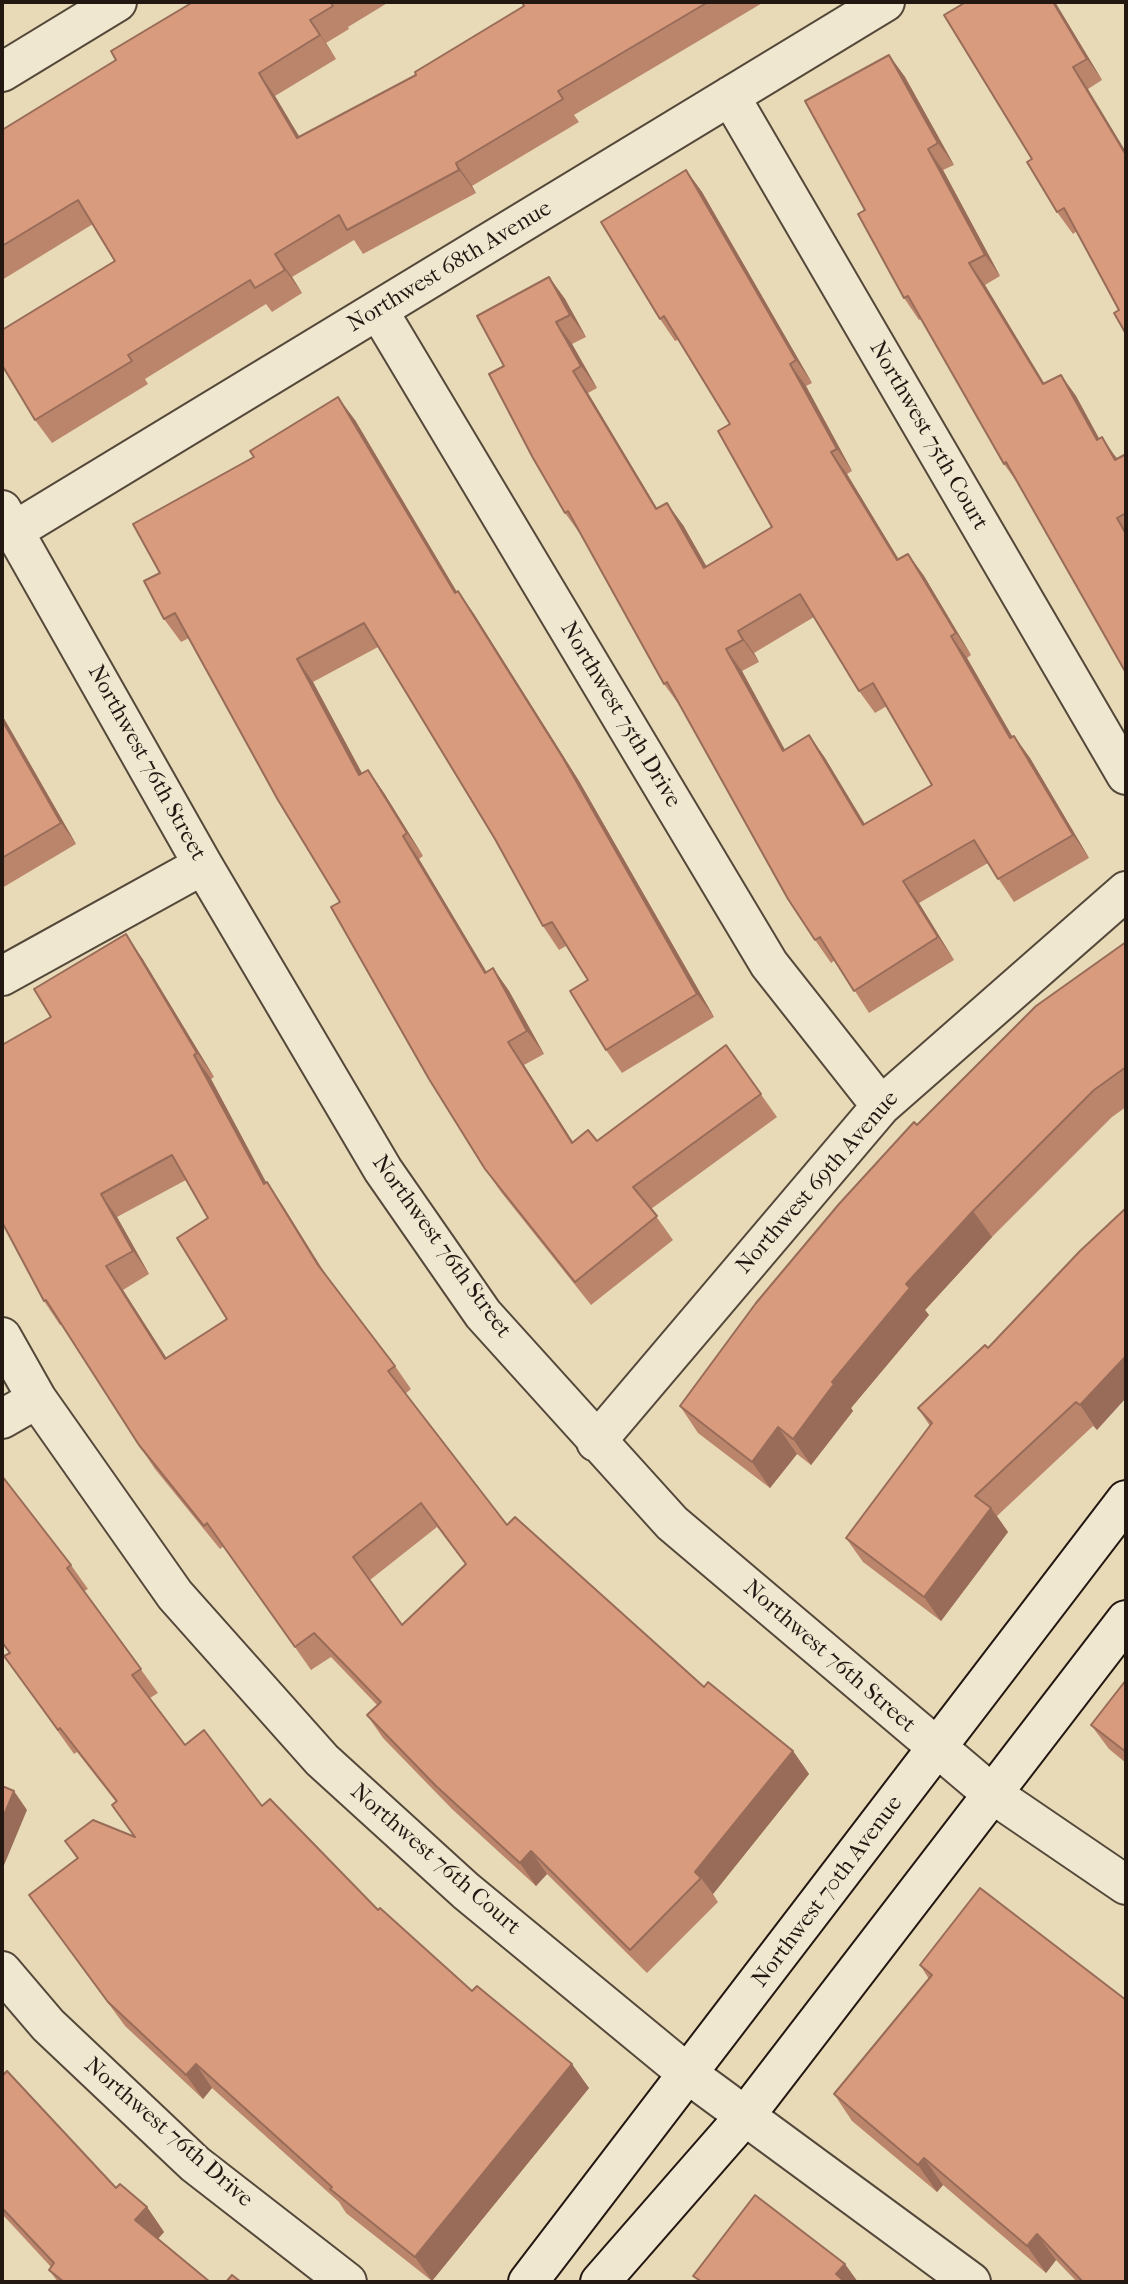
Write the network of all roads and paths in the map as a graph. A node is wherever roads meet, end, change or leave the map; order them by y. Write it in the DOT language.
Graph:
graph roads {
  1 [pos="117,2"];
  2 [pos="885,2"];
  3 [pos="2,72"];
  4 [pos="730,96"];
  5 [pos="378,310"];
  6 [pos="8,520"];
  7 [pos="1126,775"];
  8 [pos="203,865"];
  9 [pos="1126,891"];
  10 [pos="2,976"];
  11 [pos="881,1106"];
  12 [pos="2,1337"];
  13 [pos="37,1399"];
  14 [pos="2,1419"];
  15 [pos="596,1442"];
  16 [pos="1126,1500"];
  17 [pos="1126,1620"];
  18 [pos="936,1750"];
  19 [pos="991,1793"];
  20 [pos="1126,1885"];
  21 [pos="2,1971"];
  22 [pos="688,2074"];
  23 [pos="745,2116"];
  24 [pos="347,2282"];
  25 [pos="528,2282"];
  26 [pos="600,2282"];
  27 [pos="971,2282"];
  1 -- 3 [label="street"];
  2 -- 4 [label="street, Northwest 68th Avenue"];
  4 -- 5 [label="street, Northwest 68th Avenue"];
  4 -- 7 [label="street, Northwest 75th Court"];
  5 -- 6 [label="street, Northwest 68th Avenue"];
  5 -- 11 [label="street, Northwest 75th Drive"];
  6 -- 8 [label="street, Northwest 76th Street"];
  8 -- 10 [label="street"];
  8 -- 15 [label="street, Northwest 76th Street"];
  9 -- 11 [label="street, Northwest 69th Avenue"];
  11 -- 15 [label="street, Northwest 69th Avenue"];
  12 -- 13 [label="street, Northwest 76th Court"];
  13 -- 14 [label="street"];
  13 -- 22 [label="street, Northwest 76th Court"];
  15 -- 18 [label="street, Northwest 76th Street"];
  16 -- 18 [label="street, Northwest 70th Avenue"];
  17 -- 19 [label="street"];
  18 -- 19 [label="street, Northwest 76th Street"];
  18 -- 22 [label="street, Northwest 70th Avenue"];
  19 -- 20 [label="street, Northwest 76th Street"];
  19 -- 23 [label="street"];
  21 -- 24 [label="street, Northwest 76th Drive"];
  22 -- 23 [label="street, Northwest 76th Court"];
  22 -- 25 [label="street, Northwest 70th Avenue"];
  23 -- 26 [label="street"];
  23 -- 27 [label="street, Northwest 76th Court"];
}
